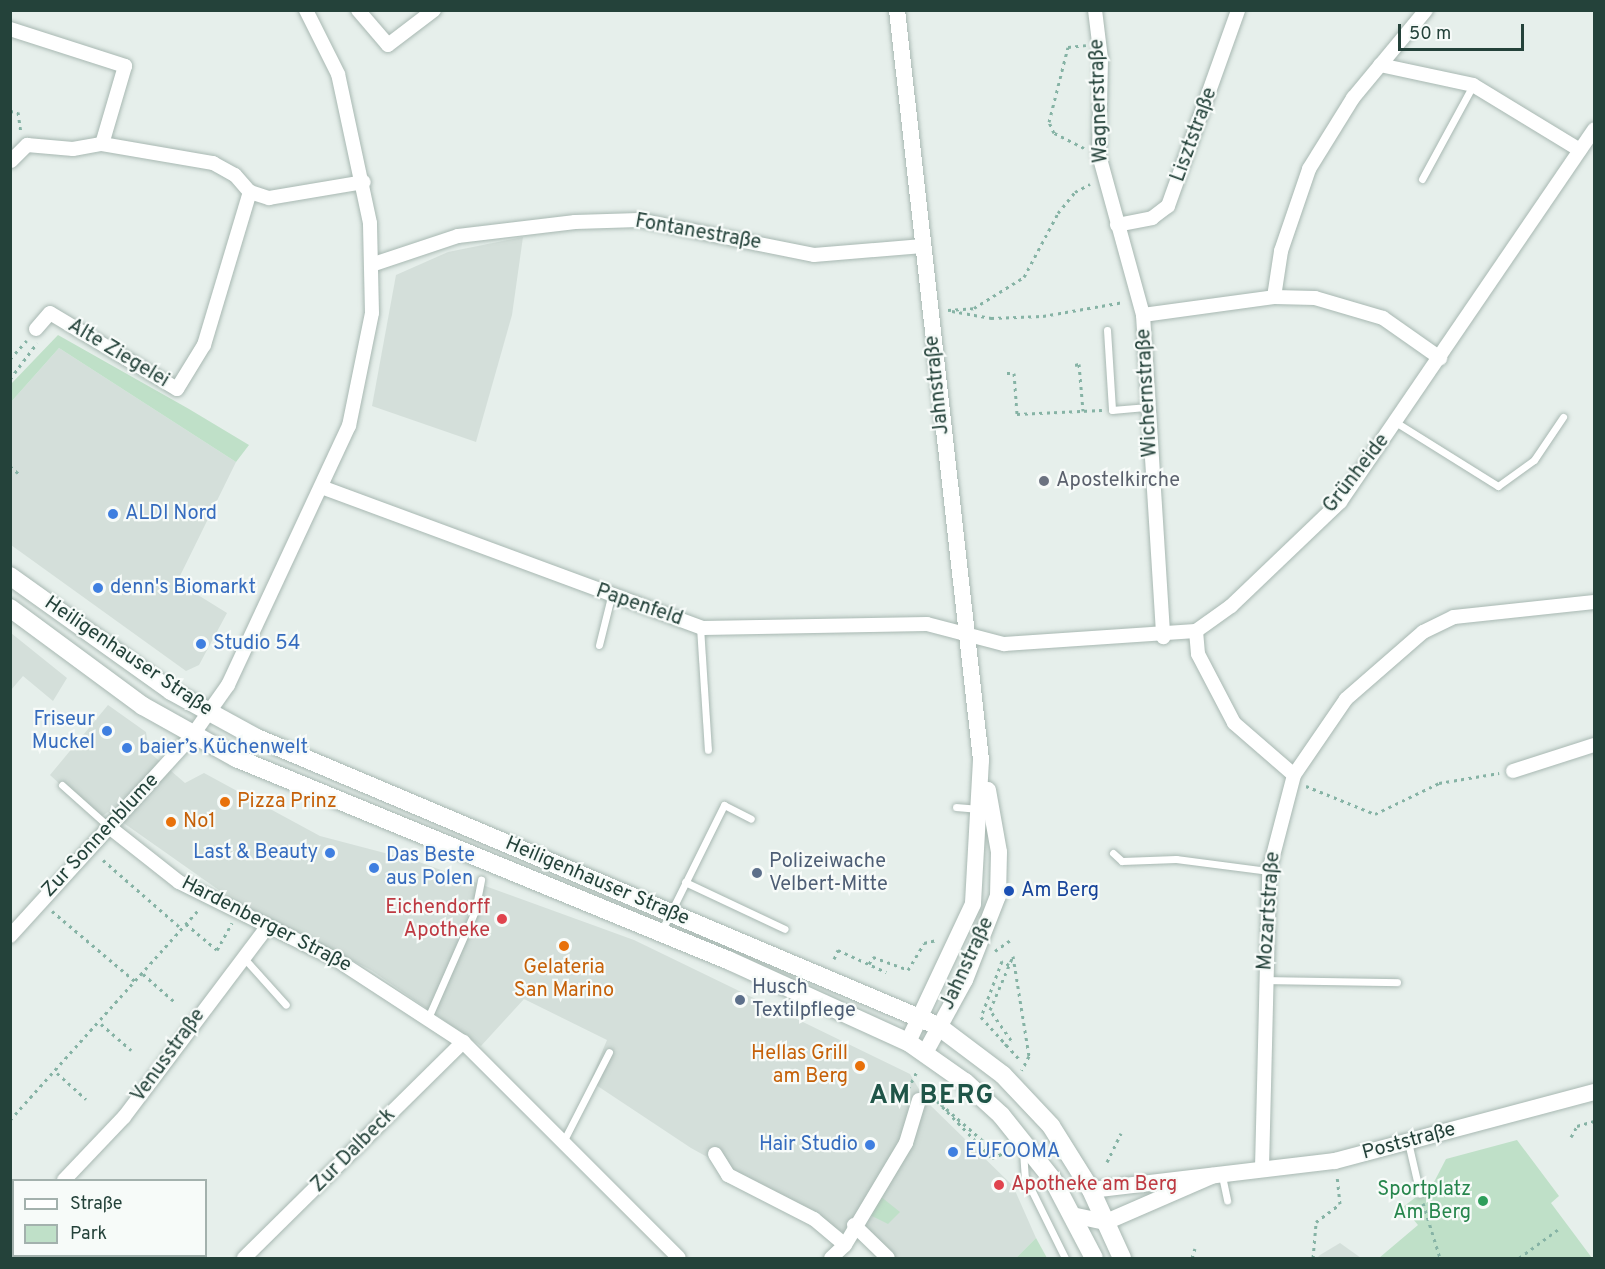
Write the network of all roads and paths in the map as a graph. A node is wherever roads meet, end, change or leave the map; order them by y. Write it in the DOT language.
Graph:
graph roads {
  1 [pos="306,10"];
  2 [pos="358,10"];
  3 [pos="434,10"];
  4 [pos="897,10"];
  5 [pos="1095,10"];
  6 [pos="1426,10"];
  7 [pos="1237,11"];
  8 [pos="10,29"];
  9 [pos="1087,45"];
  10 [pos="1380,65"];
  11 [pos="1473,85"];
  12 [pos="10,111"];
  13 [pos="1594,129"];
  14 [pos="102,144"];
  15 [pos="27,145"];
  16 [pos="1086,148"];
  17 [pos="1580,150"];
  18 [pos="11,161"];
  19 [pos="1422,179"];
  20 [pos="364,182"];
  21 [pos="1090,184"];
  22 [pos="250,192"];
  23 [pos="1117,225"];
  24 [pos="923,246"];
  25 [pos="370,265"];
  26 [pos="1274,297"];
  27 [pos="1124,302"];
  28 [pos="1143,315"];
  29 [pos="36,329"];
  30 [pos="1107,330"];
  31 [pos="10,358"];
  32 [pos="1440,358"];
  33 [pos="1075,365"];
  34 [pos="1007,373"];
  35 [pos="10,379"];
  36 [pos="1148,407"];
  37 [pos="1113,410"];
  38 [pos="1083,411"];
  39 [pos="1563,417"];
  40 [pos="1397,423"];
  41 [pos="10,466"];
  42 [pos="20,475"];
  43 [pos="324,488"];
  44 [pos="10,576"];
  45 [pos="611,597"];
  46 [pos="1594,602"];
  47 [pos="10,608"];
  48 [pos="700,627"];
  49 [pos="1196,632"];
  50 [pos="969,637"];
  51 [pos="1163,637"];
  52 [pos="600,645"];
  53 [pos="209,713"];
  54 [pos="192,736"];
  55 [pos="1594,745"];
  56 [pos="708,750"];
  57 [pos="981,760"];
  58 [pos="1513,771"];
  59 [pos="1294,775"];
  60 [pos="62,785"];
  61 [pos="956,807"];
  62 [pos="981,810"];
  63 [pos="751,819"];
  64 [pos="108,826"];
  65 [pos="1113,854"];
  66 [pos="103,860"];
  67 [pos="1269,871"];
  68 [pos="481,880"];
  69 [pos="685,882"];
  70 [pos="208,898"];
  71 [pos="49,908"];
  72 [pos="670,912"];
  73 [pos="237,913"];
  74 [pos="186,924"];
  75 [pos="267,927"];
  76 [pos="785,928"];
  77 [pos="182,929"];
  78 [pos="660,933"];
  79 [pos="10,936"];
  80 [pos="1011,940"];
  81 [pos="924,943"];
  82 [pos="990,955"];
  83 [pos="243,957"];
  84 [pos="834,959"];
  85 [pos="869,964"];
  86 [pos="1009,965"];
  87 [pos="886,972"];
  88 [pos="143,974"];
  89 [pos="1265,980"];
  90 [pos="136,982"];
  91 [pos="1397,982"];
  92 [pos="176,1003"];
  93 [pos="286,1005"];
  94 [pos="428,1018"];
  95 [pos="930,1022"];
  96 [pos="101,1024"];
  97 [pos="463,1042"];
  98 [pos="908,1042"];
  99 [pos="1005,1046"];
  100 [pos="131,1050"];
  101 [pos="609,1052"];
  102 [pos="925,1053"];
  103 [pos="1021,1061"];
  104 [pos="57,1073"];
  105 [pos="1019,1073"];
  106 [pos="913,1081"];
  107 [pos="1594,1092"];
  108 [pos="922,1094"];
  109 [pos="86,1099"];
  110 [pos="935,1099"];
  111 [pos="10,1120"];
  112 [pos="1594,1121"];
  113 [pos="993,1133"];
  114 [pos="1121,1133"];
  115 [pos="1571,1137"];
  116 [pos="1023,1141"];
  117 [pos="563,1142"];
  118 [pos="997,1142"];
  119 [pos="1408,1142"];
  120 [pos="715,1154"];
  121 [pos="1107,1162"];
  122 [pos="1262,1168"];
  123 [pos="1221,1172"];
  124 [pos="1337,1174"];
  125 [pos="65,1179"];
  126 [pos="1091,1190"];
  127 [pos="1420,1194"];
  128 [pos="1227,1200"];
  129 [pos="1072,1215"];
  130 [pos="1106,1222"];
  131 [pos="855,1225"];
  132 [pos="1560,1228"];
  133 [pos="845,1245"];
  134 [pos="1195,1248"];
  135 [pos="244,1258"];
  136 [pos="679,1258"];
  137 [pos="831,1258"];
  138 [pos="888,1258"];
  139 [pos="1065,1258"];
  140 [pos="1094,1258"];
  141 [pos="1122,1258"];
  142 [pos="1192,1258"];
  143 [pos="1313,1258"];
  144 [pos="1440,1258"];
  145 [pos="1519,1258"];
  1 -- 20 [label="street, Zur Sonnenblume"];
  2 -- 3 [label="street"];
  4 -- 24 [label="street, Jahnstraße"];
  5 -- 23 [label="street, Wagnerstraße"];
  6 -- 10 [label="street"];
  7 -- 23 [label="street, Lisztstraße"];
  8 -- 14 [label="street"];
  9 -- 16 [label="path"];
  10 -- 11 [label="street"];
  10 -- 26 [label="street"];
  11 -- 17 [label="street"];
  11 -- 19 [label="lane"];
  12 -- 15 [label="path"];
  13 -- 17 [label="street, Grünheide"];
  14 -- 15 [label="street"];
  14 -- 22 [label="street"];
  15 -- 18 [label="street"];
  17 -- 32 [label="street, Grünheide"];
  20 -- 22 [label="street"];
  20 -- 25 [label="street, Zur Sonnenblume"];
  21 -- 27 [label="path"];
  22 -- 29 [label="street, Alte Ziegelei"];
  23 -- 28 [label="street, Wichernstraße"];
  24 -- 25 [label="street, Fontanestraße"];
  24 -- 50 [label="street, Jahnstraße"];
  25 -- 43 [label="street, Zur Sonnenblume"];
  26 -- 28 [label="street"];
  26 -- 32 [label="street"];
  28 -- 36 [label="street, Wichernstraße"];
  29 -- 31 [label="path"];
  29 -- 35 [label="path"];
  30 -- 37 [label="lane"];
  32 -- 40 [label="street, Grünheide"];
  33 -- 38 [label="path"];
  34 -- 38 [label="path"];
  36 -- 37 [label="lane"];
  36 -- 51 [label="street, Wichernstraße"];
  37 -- 38 [label="path"];
  39 -- 40 [label="lane"];
  40 -- 49 [label="street, Grünheide"];
  41 -- 42 [label="path"];
  43 -- 45 [label="street, Papenfeld"];
  43 -- 53 [label="street, Zur Sonnenblume"];
  44 -- 53 [label="main road, Heiligenhauser Straße"];
  45 -- 48 [label="street, Papenfeld"];
  45 -- 52 [label="lane"];
  46 -- 59 [label="street, Mozartstraße"];
  47 -- 54 [label="main road, Heiligenhauser Straße"];
  48 -- 50 [label="street, Papenfeld"];
  48 -- 56 [label="lane"];
  49 -- 51 [label="street, Grünheide"];
  49 -- 59 [label="street"];
  50 -- 51 [label="street, Grünheide"];
  50 -- 57 [label="street, Jahnstraße"];
  53 -- 54 [label="street, Zur Sonnenblume"];
  53 -- 72 [label="main road, Heiligenhauser Straße"];
  54 -- 64 [label="street, Zur Sonnenblume"];
  54 -- 78 [label="main road, Heiligenhauser Straße"];
  55 -- 58 [label="street"];
  57 -- 62 [label="street, Jahnstraße"];
  57 -- 95 [label="street, Jahnstraße"];
  58 -- 59 [label="path"];
  59 -- 67 [label="street, Mozartstraße"];
  60 -- 64 [label="lane"];
  61 -- 62 [label="lane"];
  62 -- 95 [label="street, Jahnstraße"];
  63 -- 69 [label="lane"];
  64 -- 70 [label="street, Hardenberger Straße"];
  64 -- 79 [label="street, Zur Sonnenblume"];
  65 -- 67 [label="lane"];
  66 -- 77 [label="path"];
  67 -- 89 [label="street, Mozartstraße"];
  68 -- 94 [label="lane"];
  69 -- 72 [label="lane"];
  69 -- 76 [label="lane"];
  70 -- 73 [label="street, Hardenberger Straße"];
  70 -- 74 [label="path"];
  71 -- 90 [label="path"];
  72 -- 78 [label="lane"];
  72 -- 95 [label="main road, Heiligenhauser Straße"];
  73 -- 74 [label="path"];
  73 -- 75 [label="street, Hardenberger Straße"];
  74 -- 77 [label="path"];
  75 -- 83 [label="street, Venusstraße"];
  75 -- 94 [label="street, Hardenberger Straße"];
  77 -- 88 [label="path"];
  78 -- 98 [label="main road, Heiligenhauser Straße"];
  80 -- 82 [label="path"];
  81 -- 85 [label="path"];
  83 -- 93 [label="lane"];
  83 -- 125 [label="street, Venusstraße"];
  84 -- 85 [label="path"];
  85 -- 87 [label="path"];
  86 -- 99 [label="path"];
  86 -- 99 [label="path"];
  86 -- 105 [label="path"];
  88 -- 90 [label="path"];
  88 -- 92 [label="path"];
  89 -- 91 [label="lane"];
  89 -- 122 [label="street, Mozartstraße"];
  90 -- 96 [label="path"];
  94 -- 97 [label="street, Hardenberger Straße"];
  95 -- 98 [label="street"];
  95 -- 102 [label="street"];
  95 -- 126 [label="main road, Heiligenhauser Straße"];
  96 -- 100 [label="path"];
  96 -- 104 [label="path"];
  97 -- 117 [label="street, Hardenberger Straße"];
  97 -- 135 [label="street, Zur Dalbeck"];
  98 -- 102 [label="main road, Heiligenhauser Straße"];
  99 -- 103 [label="path"];
  101 -- 117 [label="lane"];
  102 -- 116 [label="main road, Heiligenhauser Straße"];
  104 -- 109 [label="path"];
  104 -- 111 [label="path"];
  106 -- 108 [label="path"];
  107 -- 119 [label="street, Poststraße"];
  108 -- 110 [label="path"];
  108 -- 131 [label="street"];
  110 -- 118 [label="path"];
  110 -- 118 [label="path"];
  112 -- 115 [label="path"];
  113 -- 118 [label="path"];
  114 -- 121 [label="path"];
  116 -- 129 [label="main road, Heiligenhauser Straße"];
  116 -- 139 [label="lane"];
  117 -- 136 [label="street, Hardenberger Straße"];
  119 -- 122 [label="street, Poststraße"];
  119 -- 127 [label="lane"];
  120 -- 133 [label="street"];
  122 -- 123 [label="street, Poststraße"];
  123 -- 126 [label="street, Poststraße"];
  123 -- 128 [label="lane"];
  123 -- 130 [label="street, Poststraße"];
  124 -- 143 [label="path"];
  126 -- 130 [label="main road, Heiligenhauser Straße"];
  127 -- 144 [label="path"];
  129 -- 130 [label="street"];
  129 -- 140 [label="main road, Heiligenhauser Straße"];
  130 -- 141 [label="main road, Heiligenhauser Straße"];
  131 -- 133 [label="street"];
  131 -- 138 [label="street"];
  132 -- 145 [label="path"];
  133 -- 137 [label="street"];
  134 -- 142 [label="path"];
}
